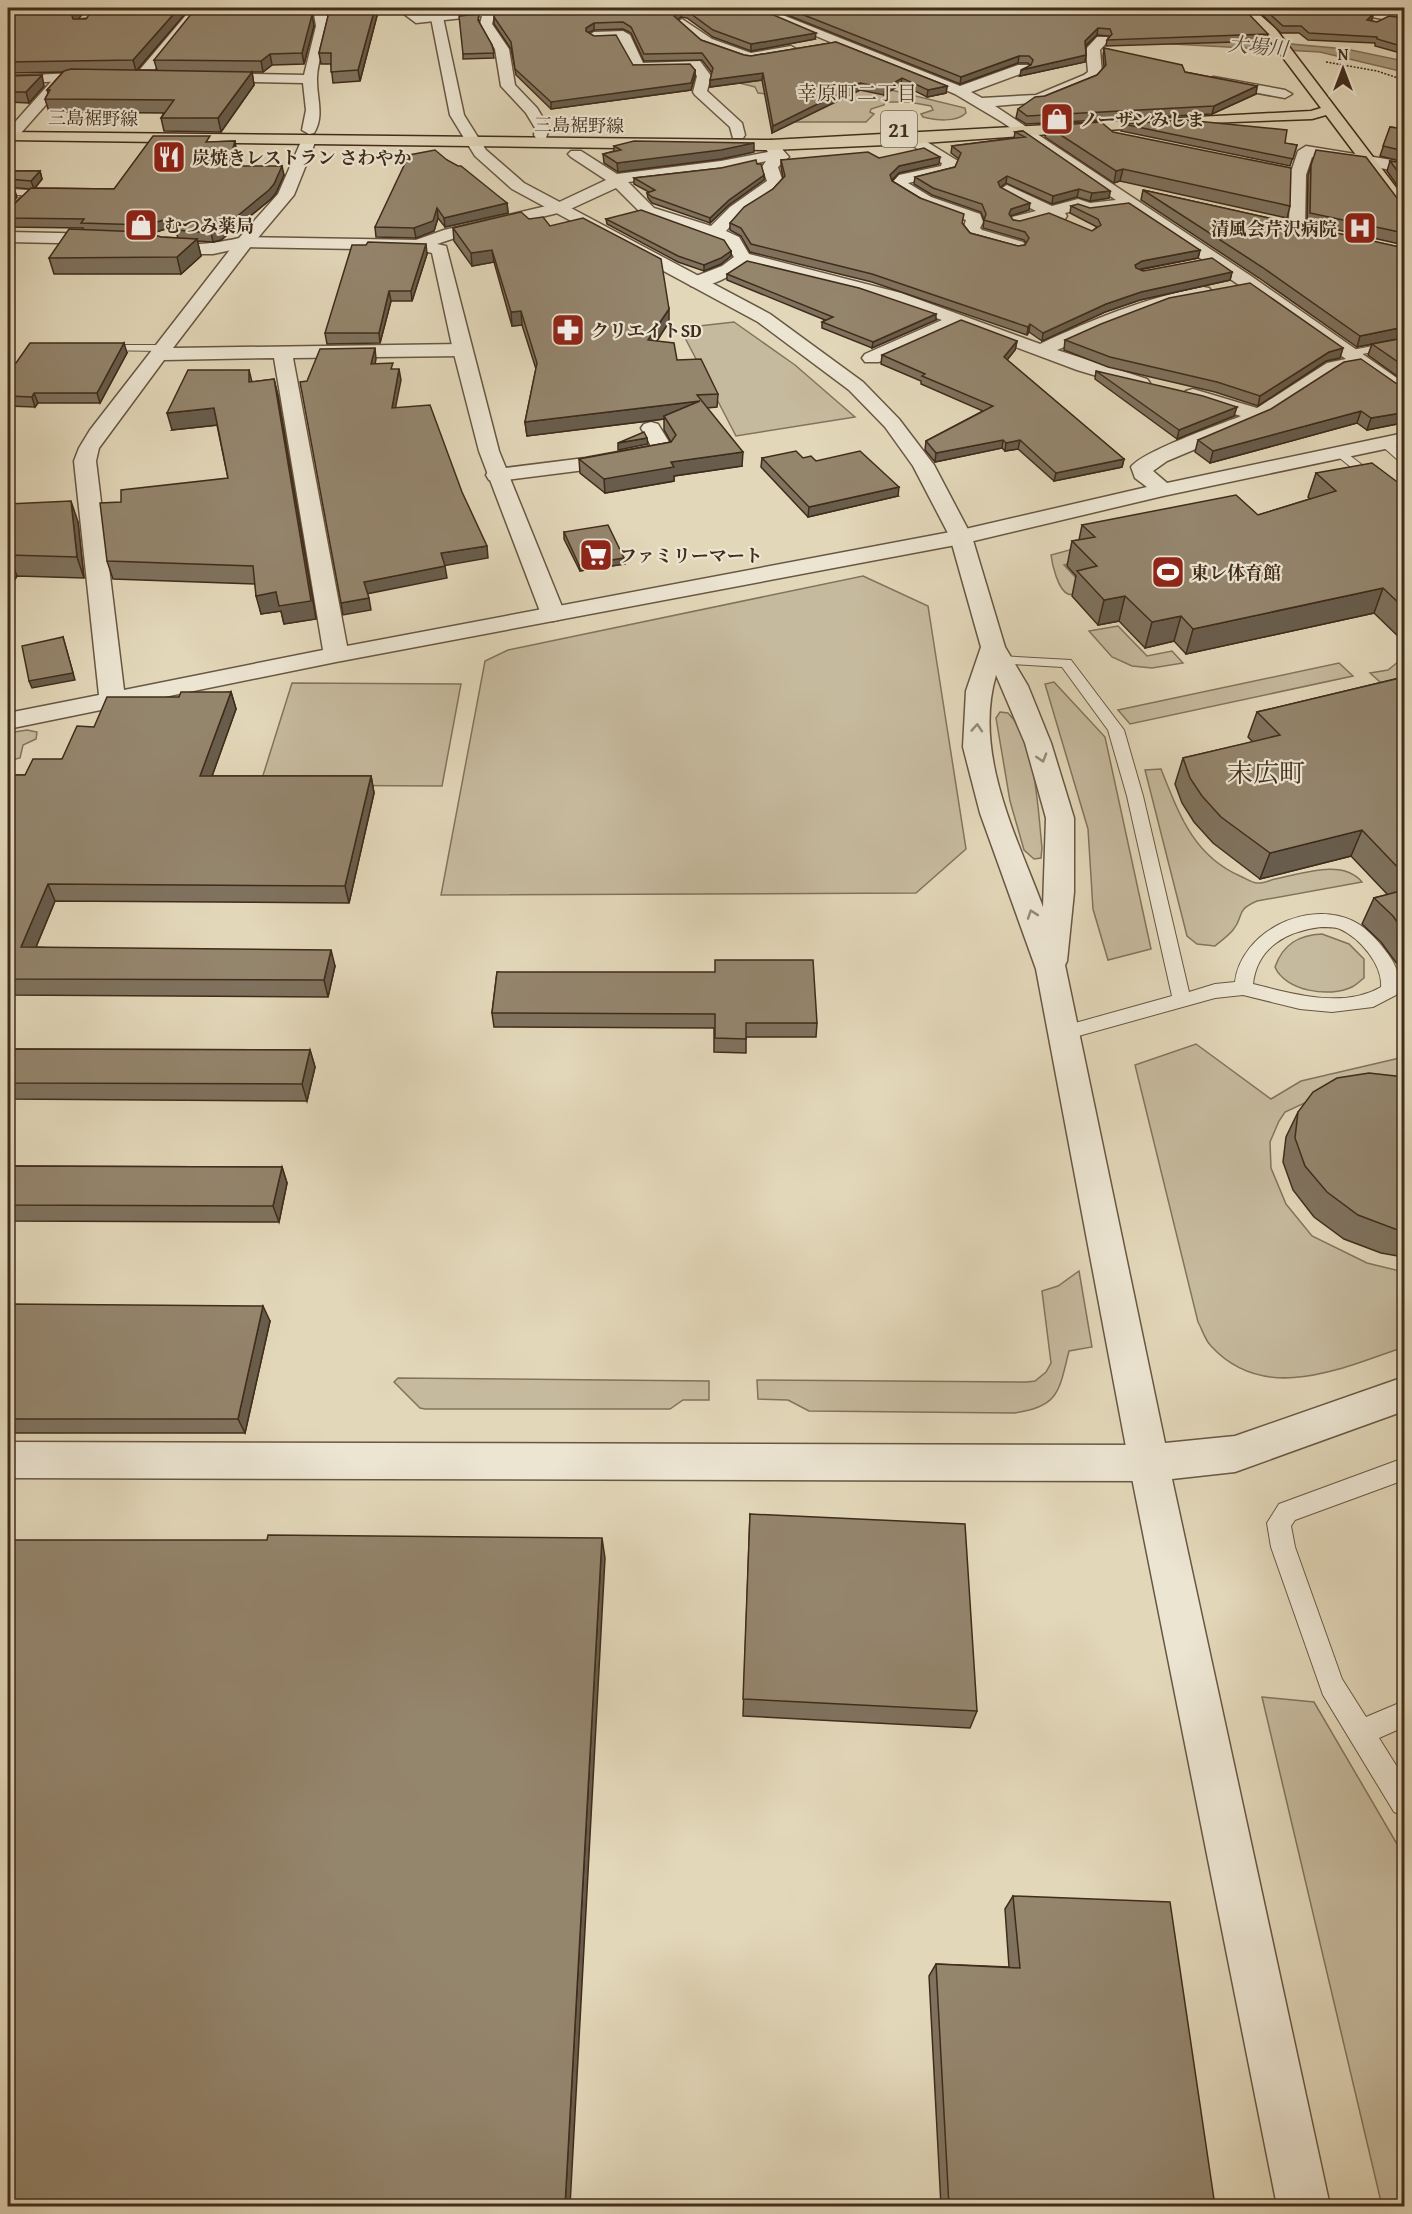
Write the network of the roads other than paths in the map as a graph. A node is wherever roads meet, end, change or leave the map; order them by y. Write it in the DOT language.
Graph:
graph roads {
  1 [pos="198,8"];
  2 [pos="319,8"];
  3 [pos="402,8"];
  4 [pos="579,8"];
  5 [pos="755,8"];
  6 [pos="1108,8"];
  7 [pos="1141,8"];
  8 [pos="1245,8"];
  9 [pos="1345,8"];
  10 [pos="489,10"];
  11 [pos="436,12"];
  12 [pos="1404,19"];
  13 [pos="682,24"];
  14 [pos="515,36"];
  15 [pos="594,36"];
  16 [pos="494,37"];
  17 [pos="1102,40"];
  18 [pos="840,41"];
  19 [pos="750,57"];
  20 [pos="706,63"];
  21 [pos="1023,68"];
  22 [pos="768,69"];
  23 [pos="108,76"];
  24 [pos="162,76"];
  25 [pos="193,77"];
  26 [pos="1199,77"];
  27 [pos="61,79"];
  28 [pos="310,79"];
  29 [pos="8,80"];
  30 [pos="1229,84"];
  31 [pos="960,91"];
  32 [pos="1285,94"];
  33 [pos="982,102"];
  34 [pos="1218,102"];
  35 [pos="1329,110"];
  36 [pos="1010,122"];
  37 [pos="1102,126"];
  38 [pos="1025,132"];
  39 [pos="11,133"];
  40 [pos="309,135"];
  41 [pos="541,135"];
  42 [pos="738,135"];
  43 [pos="471,138"];
  44 [pos="914,139"];
  45 [pos="1127,141"];
  46 [pos="980,143"];
  47 [pos="775,150"];
  48 [pos="928,150"];
  49 [pos="576,154"];
  50 [pos="1230,161"];
  51 [pos="1367,161"];
  52 [pos="1404,167"];
  53 [pos="1298,175"];
  54 [pos="616,180"];
  55 [pos="1109,188"];
  56 [pos="1007,190"];
  57 [pos="8,192"];
  58 [pos="1148,194"];
  59 [pos="1131,203"];
  60 [pos="560,208"];
  61 [pos="1404,208"];
  62 [pos="1051,212"];
  63 [pos="8,216"];
  64 [pos="1018,221"];
  65 [pos="1070,222"];
  66 [pos="1297,227"];
  67 [pos="715,232"];
  68 [pos="8,237"];
  69 [pos="245,242"];
  70 [pos="419,244"];
  71 [pos="1017,246"];
  72 [pos="744,258"];
  73 [pos="697,282"];
  74 [pos="1252,284"];
  75 [pos="958,319"];
  76 [pos="1404,343"];
  77 [pos="92,348"];
  78 [pos="462,350"];
  79 [pos="1042,350"];
  80 [pos="160,351"];
  81 [pos="283,354"];
  82 [pos="872,357"];
  83 [pos="1358,357"];
  84 [pos="1404,392"];
  85 [pos="1260,415"];
  86 [pos="651,428"];
  87 [pos="1395,441"];
  88 [pos="1340,453"];
  89 [pos="1404,459"];
  90 [pos="497,475"];
  91 [pos="1164,490"];
  92 [pos="1404,503"];
  93 [pos="961,537"];
  94 [pos="553,614"];
  95 [pos="997,654"];
  96 [pos="336,655"];
  97 [pos="112,700"];
  98 [pos="8,721"];
  99 [pos="1051,969"];
  100 [pos="1243,988"];
  101 [pos="1182,1000"];
  102 [pos="1064,1033"];
  103 [pos="1404,1394"];
  104 [pos="8,1460"];
  105 [pos="1149,1462"];
  106 [pos="1404,1470"];
  107 [pos="1404,1714"];
  108 [pos="1360,1733"];
  109 [pos="1404,1802"];
  110 [pos="1304,2206"];
  1 -- 24 [label="street"];
  2 -- 28 [label="street"];
  3 -- 11 [label="street"];
  4 -- 10 [label="street"];
  5 -- 18 [label="street"];
  6 -- 7 [label="street"];
  8 -- 35 [label="main road"];
  9 -- 12 [label="street"];
  10 -- 11 [label="street"];
  10 -- 16 [label="street"];
  11 -- 43 [label="street"];
  13 -- 19 [label="street"];
  14 -- 16 [label="street"];
  15 -- 20 [label="street"];
  16 -- 41 [label="street"];
  17 -- 33 [label="street"];
  18 -- 19 [label="street"];
  18 -- 31 [label="street"];
  19 -- 20 [label="street"];
  19 -- 22 [label="street"];
  20 -- 42 [label="street"];
  21 -- 31 [label="street"];
  23 -- 27 [label="street"];
  25 -- 28 [label="street"];
  26 -- 30 [label="street"];
  27 -- 29 [label="street"];
  27 -- 39 [label="street"];
  28 -- 40 [label="street"];
  30 -- 32 [label="street"];
  30 -- 34 [label="street"];
  31 -- 33 [label="street"];
  33 -- 36 [label="street"];
  34 -- 35 [label="main road, 三島裾野線 / 21"];
  34 -- 36 [label="main road, 三島裾野線 / 21"];
  35 -- 37 [label="main road, 三島裾野線 / 21"];
  35 -- 51 [label="main road"];
  36 -- 38 [label="street"];
  36 -- 42 [label="main road, 三島裾野線 / 21"];
  37 -- 38 [label="main road, 三島裾野線 / 21"];
  37 -- 45 [label="street"];
  38 -- 44 [label="main road, 三島裾野線 / 21"];
  38 -- 55 [label="street"];
  39 -- 40 [label="main road, 三島裾野線 / 21"];
  40 -- 43 [label="main road, 三島裾野線 / 21"];
  40 -- 69 [label="street"];
  41 -- 42 [label="main road, 三島裾野線 / 21"];
  41 -- 43 [label="main road, 三島裾野線 / 21"];
  43 -- 47 [label="main road, 三島裾野線 / 21"];
  43 -- 60 [label="street"];
  44 -- 47 [label="main road, 三島裾野線 / 21"];
  44 -- 48 [label="street"];
  46 -- 48 [label="street"];
  47 -- 54 [label="street"];
  47 -- 67 [label="street"];
  48 -- 71 [label="street"];
  49 -- 54 [label="street"];
  50 -- 53 [label="street"];
  51 -- 52 [label="street"];
  51 -- 53 [label="street"];
  51 -- 61 [label="main road"];
  53 -- 66 [label="street"];
  54 -- 60 [label="street"];
  54 -- 67 [label="street"];
  55 -- 58 [label="street"];
  55 -- 59 [label="street"];
  56 -- 62 [label="street"];
  57 -- 63 [label="lane"];
  59 -- 62 [label="street"];
  59 -- 74 [label="street"];
  60 -- 70 [label="street"];
  60 -- 73 [label="street"];
  62 -- 64 [label="street"];
  62 -- 65 [label="street"];
  67 -- 72 [label="street"];
  68 -- 69 [label="street"];
  69 -- 70 [label="street"];
  69 -- 80 [label="street"];
  70 -- 78 [label="street"];
  72 -- 73 [label="street"];
  72 -- 75 [label="street"];
  73 -- 93 [label="street"];
  74 -- 79 [label="street"];
  74 -- 83 [label="street"];
  75 -- 79 [label="street"];
  75 -- 82 [label="street"];
  76 -- 83 [label="lane"];
  77 -- 80 [label="lane"];
  78 -- 81 [label="street"];
  78 -- 90 [label="street"];
  79 -- 85 [label="street"];
  80 -- 81 [label="street"];
  80 -- 97 [label="street"];
  81 -- 96 [label="street"];
  83 -- 84 [label="street"];
  83 -- 85 [label="street"];
  85 -- 91 [label="street"];
  86 -- 90 [label="street"];
  87 -- 88 [label="street"];
  87 -- 89 [label="lane"];
  88 -- 91 [label="street"];
  88 -- 92 [label="lane"];
  90 -- 94 [label="street"];
  91 -- 93 [label="street"];
  93 -- 94 [label="street"];
  93 -- 95 [label="street"];
  94 -- 96 [label="street"];
  95 -- 99 [label="street, one-way"];
  99 -- 95 [label="street, one-way"];
  95 -- 101 [label="lane"];
  96 -- 97 [label="street"];
  97 -- 98 [label="street"];
  99 -- 102 [label="street"];
  100 -- 100 [label="lane"];
  100 -- 101 [label="lane"];
  101 -- 102 [label="lane"];
  102 -- 105 [label="street"];
  103 -- 105 [label="street"];
  104 -- 105 [label="street"];
  105 -- 110 [label="street"];
  106 -- 108 [label="lane"];
  107 -- 108 [label="lane"];
  108 -- 109 [label="lane"];
}
